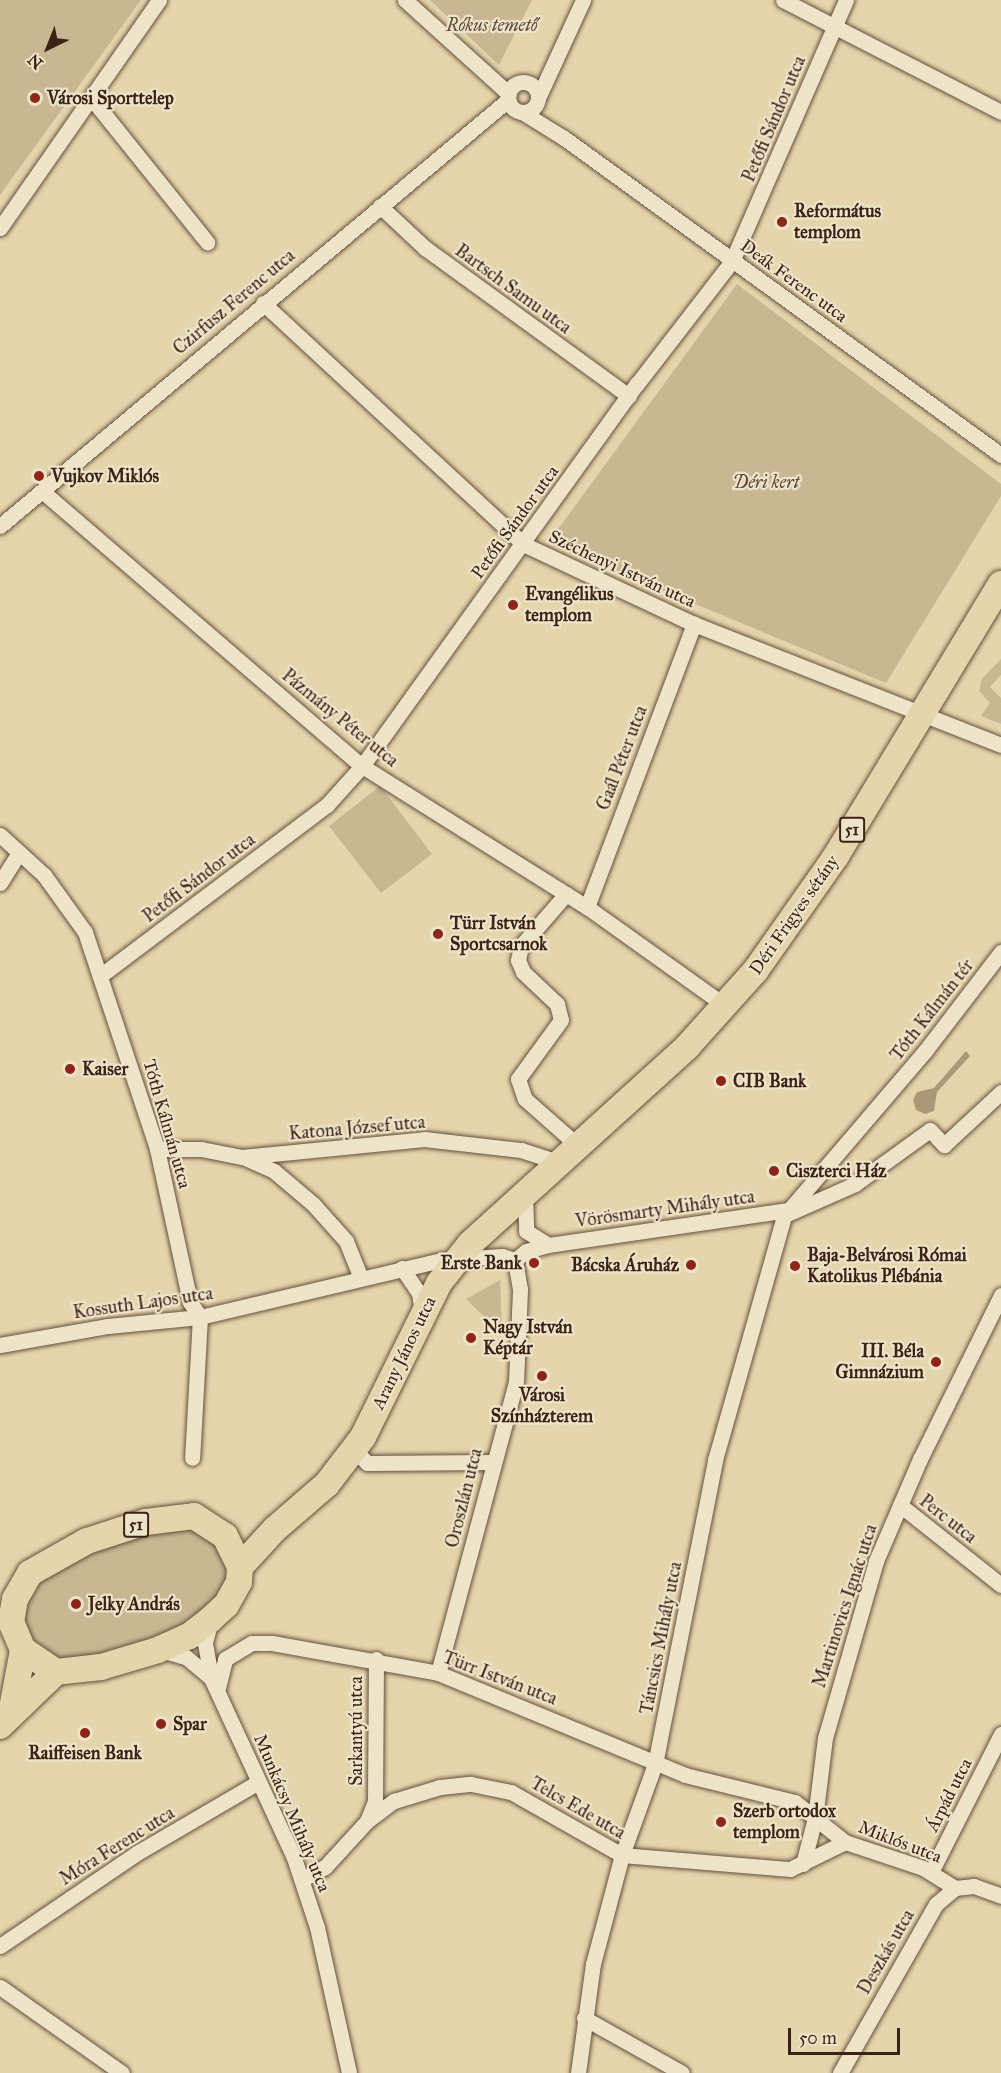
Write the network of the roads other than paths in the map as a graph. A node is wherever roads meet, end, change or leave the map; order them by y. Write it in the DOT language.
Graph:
graph roads {
  1 [pos="159,0"];
  2 [pos="405,0"];
  3 [pos="583,0"];
  4 [pos="783,0"];
  5 [pos="846,0"];
  6 [pos="835,25"];
  7 [pos="546,81"];
  8 [pos="516,97"];
  9 [pos="92,99"];
  10 [pos="538,100"];
  11 [pos="1001,112"];
  12 [pos="564,138"];
  13 [pos="380,206"];
  14 [pos="0,228"];
  15 [pos="207,242"];
  16 [pos="732,261"];
  17 [pos="263,303"];
  18 [pos="629,396"];
  19 [pos="1001,455"];
  20 [pos="42,491"];
  21 [pos="0,526"];
  22 [pos="523,544"];
  23 [pos="1001,584"];
  24 [pos="694,624"];
  25 [pos="924,712"];
  26 [pos="1001,745"];
  27 [pos="362,766"];
  28 [pos="0,835"];
  29 [pos="19,852"];
  30 [pos="0,883"];
  31 [pos="566,894"];
  32 [pos="587,907"];
  33 [pos="1000,957"];
  34 [pos="100,976"];
  35 [pos="726,1006"];
  36 [pos="1001,1092"];
  37 [pos="157,1149"];
  38 [pos="568,1154"];
  39 [pos="242,1157"];
  40 [pos="525,1194"];
  41 [pos="785,1213"];
  42 [pos="548,1245"];
  43 [pos="457,1259"];
  44 [pos="515,1260"];
  45 [pos="402,1268"];
  46 [pos="360,1276"];
  47 [pos="999,1306"];
  48 [pos="423,1315"];
  49 [pos="200,1317"];
  50 [pos="0,1345"];
  51 [pos="354,1449"];
  52 [pos="192,1458"];
  53 [pos="492,1462"];
  54 [pos="900,1505"];
  55 [pos="275,1529"];
  56 [pos="225,1536"];
  57 [pos="240,1567"];
  58 [pos="24,1579"];
  59 [pos="1001,1585"];
  60 [pos="0,1587"];
  61 [pos="5,1618"];
  62 [pos="211,1619"];
  63 [pos="23,1650"];
  64 [pos="158,1650"];
  65 [pos="376,1659"];
  66 [pos="56,1672"];
  67 [pos="438,1673"];
  68 [pos="215,1683"];
  69 [pos="5,1720"];
  70 [pos="1001,1734"];
  71 [pos="656,1764"];
  72 [pos="257,1783"];
  73 [pos="815,1818"];
  74 [pos="367,1821"];
  75 [pos="845,1842"];
  76 [pos="622,1855"];
  77 [pos="803,1864"];
  78 [pos="931,1872"];
  79 [pos="303,1879"];
  80 [pos="955,1888"];
  81 [pos="1001,1896"];
  82 [pos="0,1946"];
  83 [pos="0,1987"];
  84 [pos="584,2018"];
  85 [pos="122,2073"];
  86 [pos="350,2073"];
  87 [pos="578,2073"];
  88 [pos="682,2073"];
  89 [pos="840,2073"];
  1 -- 9 [label="street"];
  2 -- 8 [label="street"];
  3 -- 7 [label="street"];
  4 -- 6 [label="street"];
  5 -- 6 [label="street, Petőfi Sándor utca"];
  6 -- 11 [label="street"];
  6 -- 16 [label="street, Petőfi Sándor utca"];
  7 -- 8 [label="street"];
  7 -- 10 [label="street"];
  8 -- 10 [label="street"];
  8 -- 10 [label="street"];
  8 -- 12 [label="street"];
  8 -- 13 [label="street, Czirfusz Ferenc utca"];
  9 -- 14 [label="street"];
  9 -- 15 [label="street"];
  10 -- 12 [label="street"];
  12 -- 16 [label="street, Deák Ferenc utca"];
  13 -- 17 [label="street, Czirfusz Ferenc utca"];
  13 -- 18 [label="street, Bartsch Samu utca"];
  16 -- 18 [label="street, Petőfi Sándor utca"];
  16 -- 19 [label="street, Deák Ferenc utca"];
  17 -- 20 [label="street, Czirfusz Ferenc utca"];
  17 -- 22 [label="street, Széchenyi István utca"];
  18 -- 22 [label="street, Petőfi Sándor utca"];
  20 -- 21 [label="street, Czirfusz Ferenc utca"];
  20 -- 27 [label="street, Pázmány Péter utca"];
  22 -- 24 [label="street, Széchenyi István utca"];
  22 -- 27 [label="street, Petőfi Sándor utca"];
  23 -- 25 [label="main road, Déri Frigyes sétány / 51"];
  24 -- 25 [label="street, Széchenyi István utca"];
  24 -- 32 [label="street, Gaál Péter utca"];
  25 -- 26 [label="street, Széchenyi István utca"];
  25 -- 35 [label="main road, Déri Frigyes sétány / 51"];
  27 -- 31 [label="street, Pázmány Péter utca"];
  27 -- 34 [label="street, Petőfi Sándor utca"];
  28 -- 29 [label="street, Tóth Kálmán utca"];
  29 -- 30 [label="street"];
  29 -- 34 [label="street, Tóth Kálmán utca"];
  31 -- 32 [label="street, Pázmány Péter utca"];
  31 -- 38 [label="street"];
  32 -- 35 [label="street, Pázmány Péter utca"];
  33 -- 41 [label="street, Tóth Kálmán tér"];
  34 -- 37 [label="street, Tóth Kálmán utca"];
  35 -- 38 [label="main road, Déri Frigyes sétány / 51"];
  36 -- 41 [label="street, Vörösmarty Mihály utca"];
  37 -- 39 [label="street, Katona József utca"];
  37 -- 49 [label="street, Tóth Kálmán utca"];
  38 -- 39 [label="street, Katona József utca"];
  38 -- 40 [label="main road, Arany János utca / 51"];
  39 -- 46 [label="street"];
  40 -- 42 [label="street"];
  40 -- 43 [label="main road, Arany János utca / 51"];
  41 -- 42 [label="street, Vörösmarty Mihály utca"];
  41 -- 71 [label="street, Táncsics Mihály utca"];
  42 -- 44 [label="street, Vörösmarty Mihály utca"];
  43 -- 44 [label="street"];
  43 -- 45 [label="street, Kossuth Lajos utca"];
  43 -- 48 [label="main road, Arany János utca / 51"];
  44 -- 53 [label="street, Oroszlán utca"];
  45 -- 46 [label="street, Kossuth Lajos utca"];
  45 -- 48 [label="street"];
  46 -- 49 [label="street, Kossuth Lajos utca"];
  47 -- 54 [label="street, Martinovics Ignác utca"];
  48 -- 51 [label="main road, Arany János utca / 51"];
  49 -- 50 [label="street, Kossuth Lajos utca"];
  49 -- 52 [label="street, Tóth Kálmán utca"];
  51 -- 53 [label="street"];
  51 -- 55 [label="main road, Arany János utca / 51"];
  53 -- 67 [label="street, Oroszlán utca"];
  54 -- 59 [label="street, Perc utca"];
  54 -- 73 [label="street, Martinovics Ignác utca"];
  55 -- 56 [label="main road"];
  55 -- 57 [label="main road, Arany János utca / 51"];
  56 -- 57 [label="main road"];
  56 -- 58 [label="main road, 51"];
  57 -- 62 [label="main road, 51"];
  58 -- 60 [label="main road"];
  58 -- 61 [label="main road"];
  61 -- 63 [label="main road"];
  62 -- 64 [label="main road, 51"];
  62 -- 68 [label="street, Munkácsy Mihály utca"];
  63 -- 66 [label="main road"];
  63 -- 69 [label="main road"];
  64 -- 66 [label="main road, 51"];
  64 -- 68 [label="street"];
  65 -- 67 [label="street, Türr István utca"];
  65 -- 68 [label="street, Türr István utca"];
  65 -- 74 [label="street, Sarkantyú utca"];
  66 -- 69 [label="main road"];
  67 -- 71 [label="street, Türr István utca"];
  68 -- 72 [label="street, Munkácsy Mihály utca"];
  70 -- 78 [label="street, Árpád utca"];
  71 -- 73 [label="street, Miklós utca"];
  71 -- 76 [label="street, Táncsics Mihály utca"];
  72 -- 79 [label="street, Munkácsy Mihály utca"];
  72 -- 82 [label="street, Móra Ferenc utca"];
  73 -- 75 [label="street, Miklós utca"];
  73 -- 77 [label="street, Martinovics Ignác utca"];
  74 -- 76 [label="street, Telcs Ede utca"];
  74 -- 79 [label="street, Sarkantyú utca"];
  75 -- 77 [label="street, Telcs Ede utca"];
  75 -- 78 [label="street, Miklós utca"];
  76 -- 77 [label="street, Telcs Ede utca"];
  76 -- 84 [label="street, Táncsics Mihály utca"];
  78 -- 80 [label="street, Miklós utca"];
  79 -- 86 [label="street, Munkácsy Mihály utca"];
  80 -- 81 [label="street, Miklós utca"];
  80 -- 89 [label="street, Deszkás utca"];
  83 -- 85 [label="street"];
  84 -- 87 [label="street, Táncsics Mihály utca"];
  84 -- 88 [label="street"];
}
